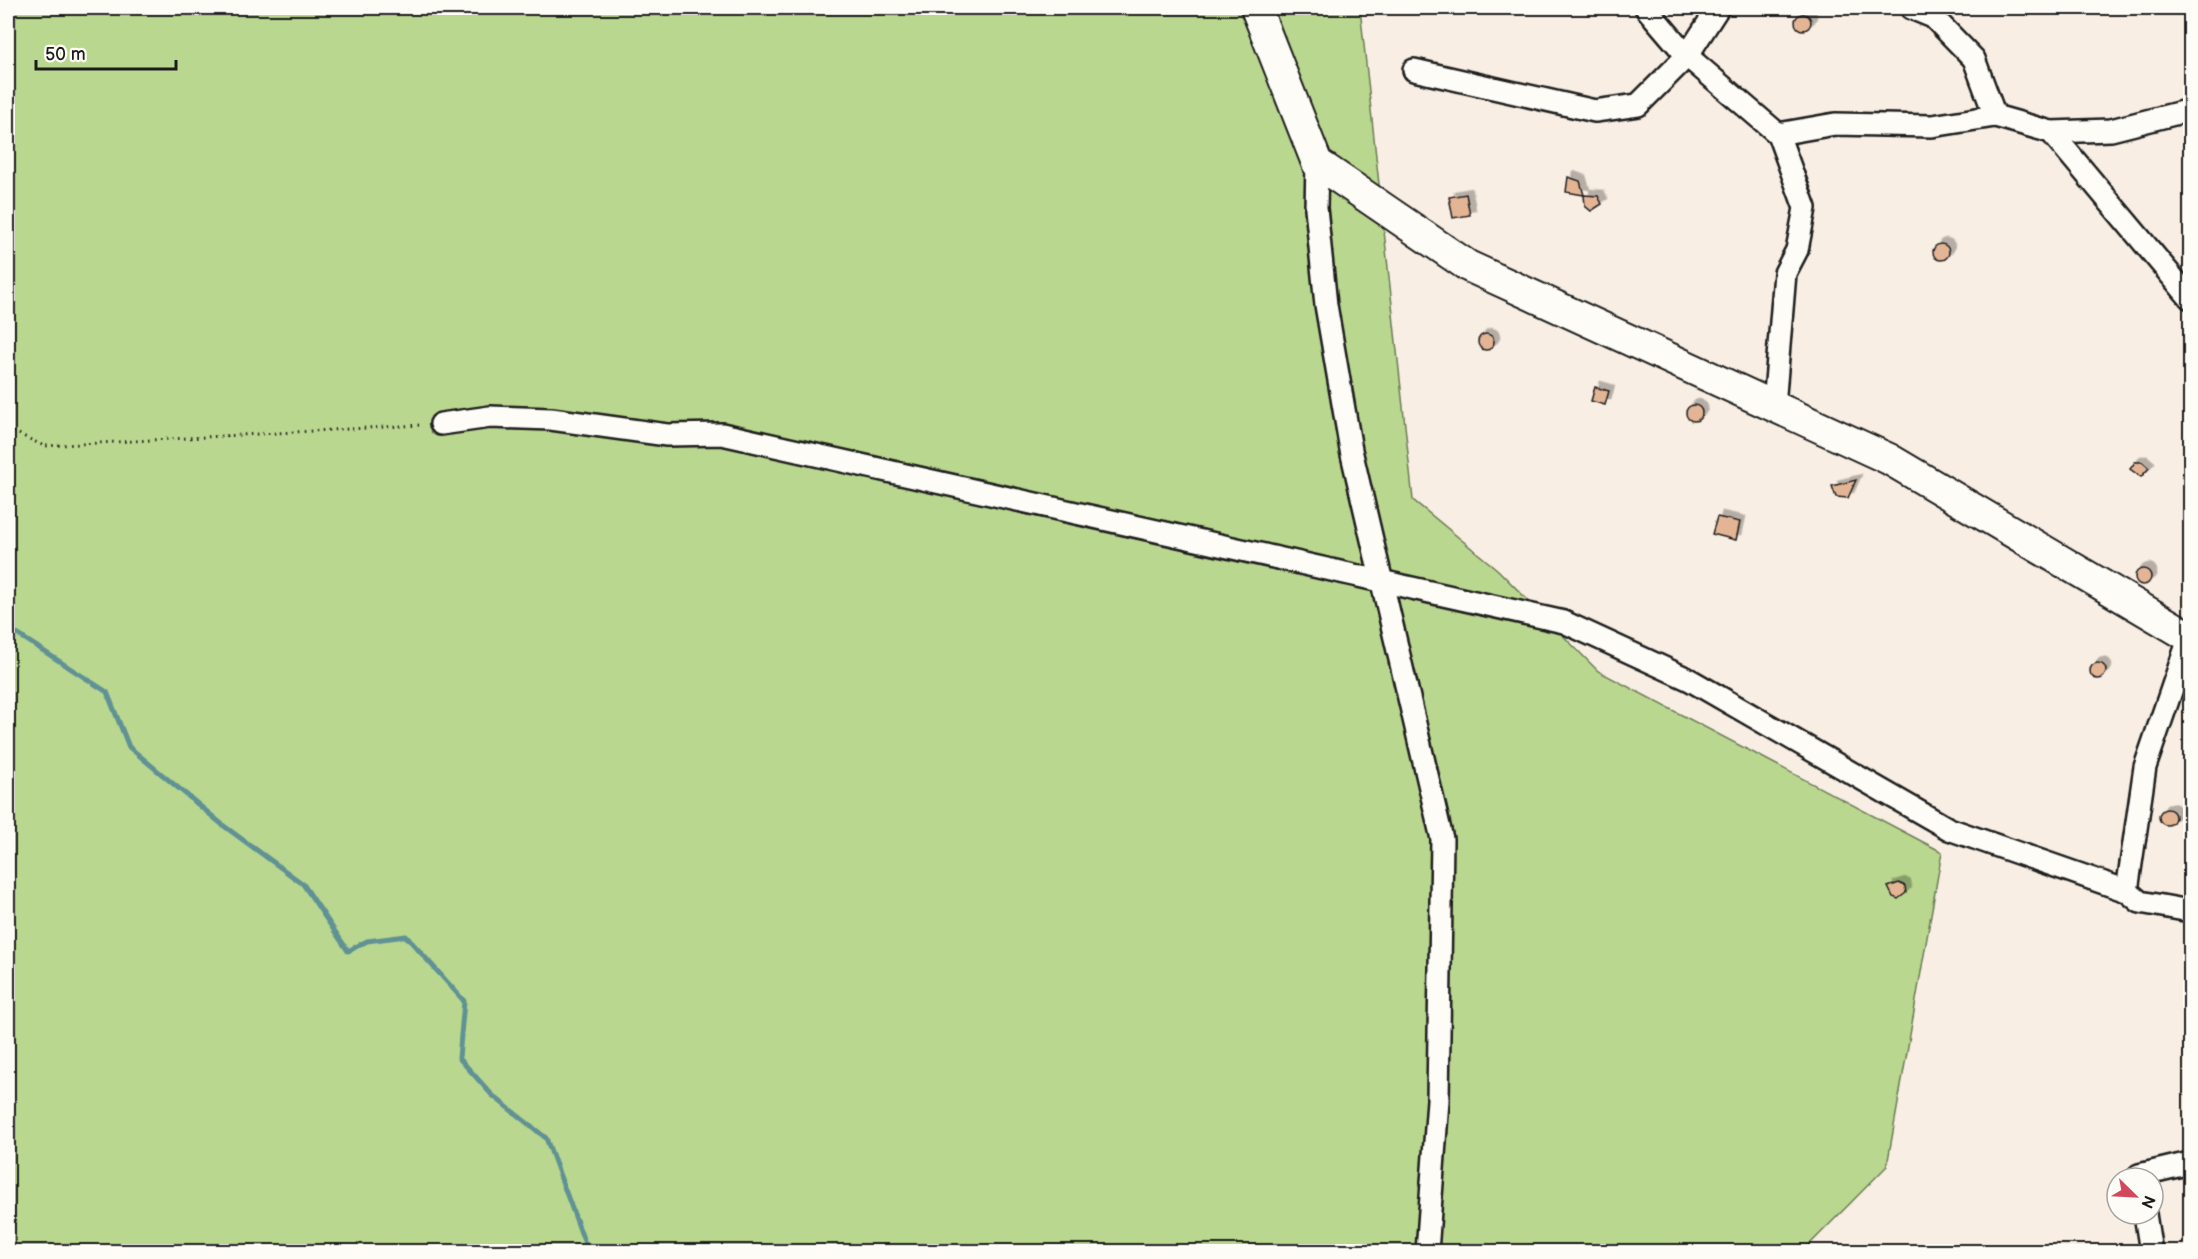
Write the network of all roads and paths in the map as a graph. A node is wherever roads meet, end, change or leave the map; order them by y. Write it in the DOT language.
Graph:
graph roads {
  1 [pos="1256,8"];
  2 [pos="1646,8"];
  3 [pos="1718,8"];
  4 [pos="1911,8"];
  5 [pos="1687,56"];
  6 [pos="1414,70"];
  7 [pos="2190,110"];
  8 [pos="1995,116"];
  9 [pos="2051,132"];
  10 [pos="1778,134"];
  11 [pos="1317,163"];
  12 [pos="2190,298"];
  13 [pos="1774,406"];
  14 [pos="441,424"];
  15 [pos="8,429"];
  16 [pos="1384,581"];
  17 [pos="2190,637"];
  18 [pos="2127,891"];
  19 [pos="2190,911"];
  20 [pos="2190,1163"];
  21 [pos="2165,1169"];
  22 [pos="2147,1226"];
  23 [pos="1427,1251"];
  24 [pos="2151,1251"];
  1 -- 11 [label="main road"];
  2 -- 5 [label="street"];
  3 -- 5 [label="street"];
  4 -- 8 [label="street"];
  5 -- 6 [label="street"];
  5 -- 10 [label="street"];
  7 -- 9 [label="street"];
  8 -- 9 [label="street"];
  8 -- 10 [label="street"];
  9 -- 12 [label="street"];
  10 -- 13 [label="street"];
  11 -- 13 [label="main road"];
  11 -- 16 [label="street"];
  13 -- 17 [label="main road"];
  14 -- 15 [label="path"];
  14 -- 16 [label="street"];
  16 -- 18 [label="street"];
  16 -- 23 [label="street"];
  17 -- 18 [label="street"];
  18 -- 19 [label="street"];
  20 -- 21 [label="street"];
  22 -- 24 [label="street"];
}
